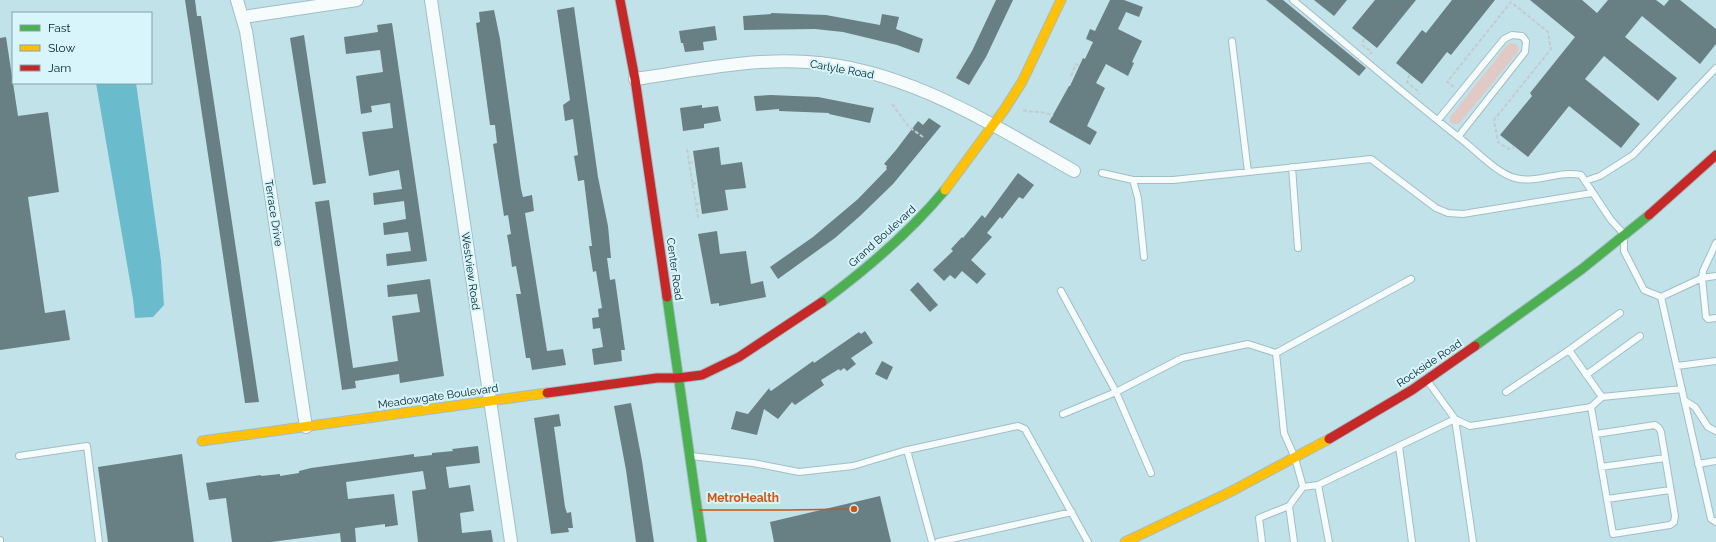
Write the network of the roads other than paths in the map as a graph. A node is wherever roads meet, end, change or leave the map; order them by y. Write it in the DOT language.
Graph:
graph roads {
  1 [pos="237,0"];
  2 [pos="357,0"];
  3 [pos="431,0"];
  4 [pos="620,0"];
  5 [pos="1061,0"];
  6 [pos="1293,0"];
  7 [pos="243,17"];
  8 [pos="1232,41"];
  9 [pos="1716,68"];
  10 [pos="635,79"];
  11 [pos="1438,120"];
  12 [pos="992,125"];
  13 [pos="1458,137"];
  14 [pos="1716,155"];
  15 [pos="1292,167"];
  16 [pos="1074,171"];
  17 [pos="1248,172"];
  18 [pos="1102,173"];
  19 [pos="1133,180"];
  20 [pos="1584,181"];
  21 [pos="1592,193"];
  22 [pos="1625,235"];
  23 [pos="1716,243"];
  24 [pos="1298,248"];
  25 [pos="1144,257"];
  26 [pos="1716,276"];
  27 [pos="1702,278"];
  28 [pos="1411,279"];
  29 [pos="1061,291"];
  30 [pos="1660,297"];
  31 [pos="1620,313"];
  32 [pos="1716,318"];
  33 [pos="1640,336"];
  34 [pos="1569,350"];
  35 [pos="1276,353"];
  36 [pos="1716,361"];
  37 [pos="1677,366"];
  38 [pos="1586,375"];
  39 [pos="678,378"];
  40 [pos="1427,380"];
  41 [pos="1682,389"];
  42 [pos="1116,392"];
  43 [pos="1506,392"];
  44 [pos="1602,397"];
  45 [pos="1684,400"];
  46 [pos="491,401"];
  47 [pos="1591,407"];
  48 [pos="1063,414"];
  49 [pos="1454,419"];
  50 [pos="306,427"];
  51 [pos="1716,431"];
  52 [pos="1596,434"];
  53 [pos="202,441"];
  54 [pos="1399,446"];
  55 [pos="907,450"];
  56 [pos="19,456"];
  57 [pos="690,456"];
  58 [pos="1295,458"];
  59 [pos="1665,458"];
  60 [pos="1716,461"];
  61 [pos="1698,464"];
  62 [pos="1601,467"];
  63 [pos="1151,472"];
  64 [pos="1318,485"];
  65 [pos="1303,487"];
  66 [pos="1670,490"];
  67 [pos="1607,500"];
  68 [pos="1289,506"];
  69 [pos="1072,512"];
  70 [pos="1716,522"];
  71 [pos="1143,538"];
  72 [pos="99,542"];
  73 [pos="511,542"];
  74 [pos="702,542"];
  75 [pos="932,542"];
  76 [pos="938,542"];
  77 [pos="1088,542"];
  78 [pos="1125,542"];
  79 [pos="1262,542"];
  80 [pos="1294,542"];
  81 [pos="1329,542"];
  82 [pos="1412,542"];
  83 [pos="1473,542"];
  1 -- 7 [label="street, Terrace Drive"];
  2 -- 7 [label="street"];
  3 -- 46 [label="street, Westview Road"];
  4 -- 10 [label="main road, Center Road"];
  5 -- 12 [label="main road, Grand Boulevard"];
  6 -- 11 [label="lane"];
  7 -- 50 [label="street, Terrace Drive"];
  8 -- 17 [label="lane"];
  9 -- 20 [label="lane"];
  10 -- 12 [label="street, Carlyle Road"];
  10 -- 39 [label="main road, Center Road"];
  11 -- 13 [label="lane"];
  11 -- 13 [label="lane"];
  12 -- 16 [label="street, Carlyle Road"];
  12 -- 39 [label="main road, Grand Boulevard"];
  13 -- 20 [label="lane"];
  14 -- 22 [label="main road, Rockside Road"];
  15 -- 17 [label="lane"];
  15 -- 21 [label="lane"];
  15 -- 24 [label="lane"];
  17 -- 19 [label="lane"];
  18 -- 19 [label="lane"];
  19 -- 25 [label="lane"];
  20 -- 21 [label="lane"];
  21 -- 22 [label="lane"];
  22 -- 30 [label="lane"];
  22 -- 40 [label="main road, Rockside Road"];
  23 -- 27 [label="lane"];
  26 -- 27 [label="lane"];
  27 -- 30 [label="lane"];
  27 -- 32 [label="lane"];
  28 -- 35 [label="lane"];
  29 -- 42 [label="lane"];
  30 -- 37 [label="lane"];
  31 -- 34 [label="lane"];
  33 -- 38 [label="lane"];
  34 -- 38 [label="lane"];
  34 -- 43 [label="lane"];
  35 -- 42 [label="lane"];
  35 -- 58 [label="lane"];
  36 -- 37 [label="lane"];
  37 -- 41 [label="lane"];
  38 -- 44 [label="lane"];
  39 -- 46 [label="main road, Meadowgate Boulevard"];
  39 -- 57 [label="main road, Center Road"];
  40 -- 49 [label="lane"];
  40 -- 58 [label="main road, Rockside Road"];
  41 -- 44 [label="lane"];
  41 -- 45 [label="lane"];
  42 -- 48 [label="lane"];
  42 -- 63 [label="lane"];
  44 -- 47 [label="lane"];
  45 -- 51 [label="lane"];
  45 -- 61 [label="lane"];
  46 -- 50 [label="main road, Meadowgate Boulevard"];
  46 -- 73 [label="street, Westview Road"];
  47 -- 49 [label="lane"];
  47 -- 52 [label="lane"];
  49 -- 54 [label="lane"];
  49 -- 83 [label="lane"];
  50 -- 53 [label="main road, Meadowgate Boulevard"];
  52 -- 59 [label="lane"];
  52 -- 62 [label="lane"];
  54 -- 64 [label="lane"];
  54 -- 82 [label="lane"];
  55 -- 57 [label="lane"];
  55 -- 69 [label="lane"];
  55 -- 75 [label="lane"];
  56 -- 72 [label="lane"];
  57 -- 74 [label="main road, Center Road"];
  58 -- 65 [label="lane"];
  58 -- 71 [label="main road, Rockside Road"];
  59 -- 62 [label="lane"];
  59 -- 66 [label="lane"];
  60 -- 61 [label="lane"];
  61 -- 70 [label="lane"];
  62 -- 67 [label="lane"];
  64 -- 65 [label="lane"];
  64 -- 81 [label="lane"];
  65 -- 68 [label="lane"];
  66 -- 67 [label="lane"];
  66 -- 67 [label="lane"];
  68 -- 79 [label="lane"];
  68 -- 80 [label="lane"];
  69 -- 76 [label="lane"];
  69 -- 77 [label="lane"];
  71 -- 78 [label="main road, Rockside Road"];
}
